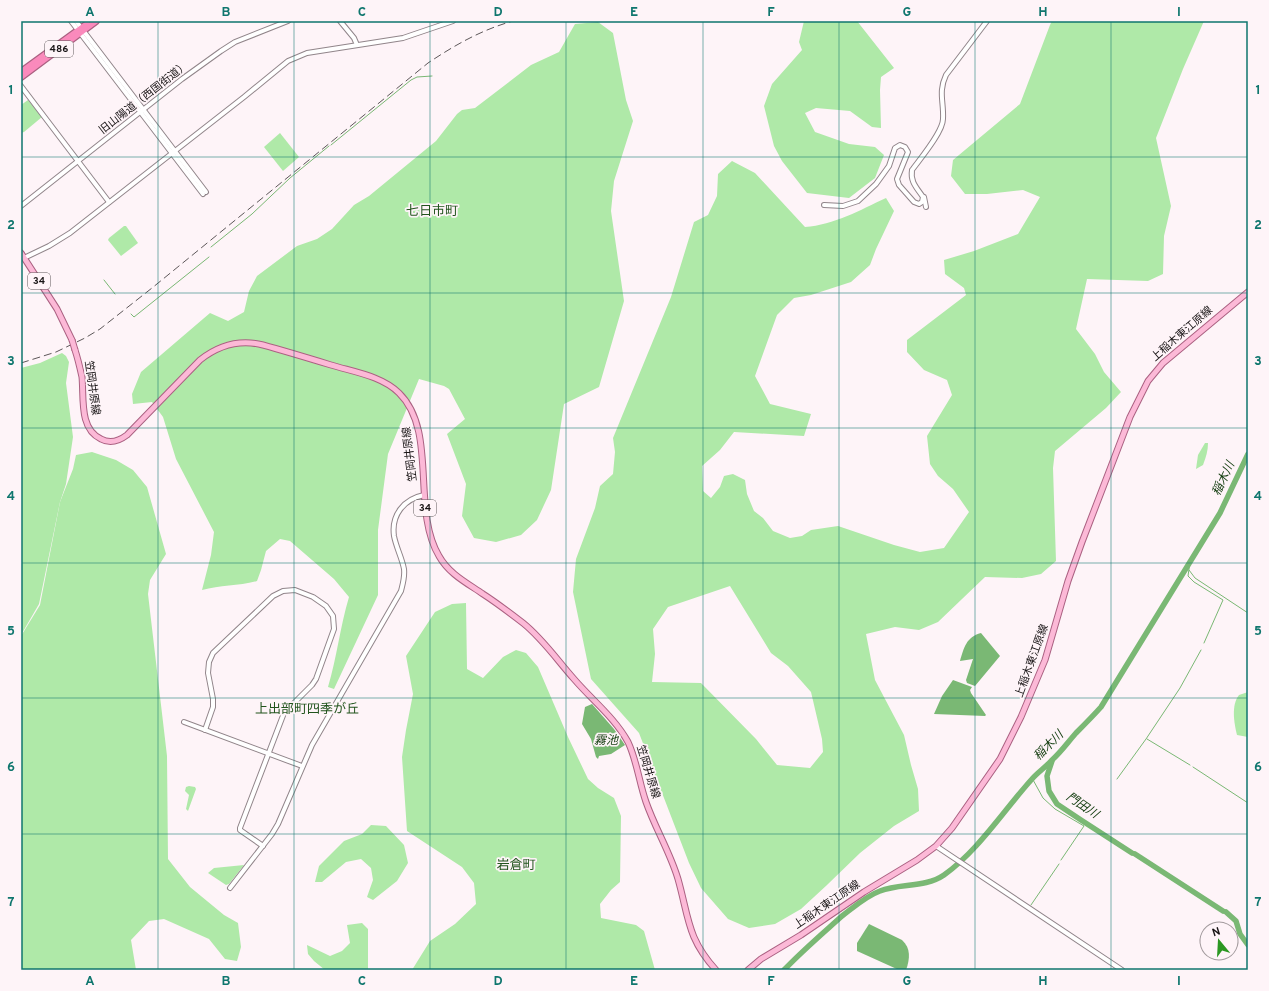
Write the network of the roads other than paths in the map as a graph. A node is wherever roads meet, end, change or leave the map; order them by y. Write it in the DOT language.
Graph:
graph roads {
  1 [pos="71,21"];
  2 [pos="76,21"];
  3 [pos="90,21"];
  4 [pos="96,21"];
  5 [pos="288,21"];
  6 [pos="340,21"];
  7 [pos="453,21"];
  8 [pos="987,21"];
  9 [pos="81,30"];
  10 [pos="357,45"];
  11 [pos="21,72"];
  12 [pos="21,77"];
  13 [pos="21,86"];
  14 [pos="142,111"];
  15 [pos="173,152"];
  16 [pos="78,161"];
  17 [pos="205,193"];
  18 [pos="923,197"];
  19 [pos="109,202"];
  20 [pos="824,205"];
  21 [pos="21,206"];
  22 [pos="926,206"];
  23 [pos="22,257"];
  24 [pos="1248,292"];
  25 [pos="424,495"];
  26 [pos="184,722"];
  27 [pos="205,730"];
  28 [pos="268,753"];
  29 [pos="302,766"];
  30 [pos="263,846"];
  31 [pos="936,846"];
  32 [pos="230,888"];
  33 [pos="716,970"];
  34 [pos="748,970"];
  35 [pos="1122,970"];
  1 -- 9 [label="street"];
  2 -- 9 [label="street"];
  3 -- 9 [label="highway, 486"];
  4 -- 9 [label="highway, 486"];
  5 -- 14 [label="street, 旧山陽道（西国街道）"];
  6 -- 10 [label="street"];
  7 -- 10 [label="street"];
  8 -- 18 [label="street"];
  9 -- 11 [label="highway, 486"];
  9 -- 12 [label="highway, 486"];
  9 -- 14 [label="street"];
  10 -- 15 [label="street"];
  13 -- 16 [label="street"];
  14 -- 15 [label="street"];
  14 -- 16 [label="street, 旧山陽道（西国街道）"];
  15 -- 17 [label="street"];
  15 -- 19 [label="street"];
  16 -- 19 [label="street"];
  16 -- 21 [label="street, 旧山陽道（西国街道）"];
  18 -- 20 [label="street"];
  18 -- 22 [label="street"];
  19 -- 23 [label="street"];
  23 -- 25 [label="main road, 笠岡井原線 / 34, bridge"];
  24 -- 31 [label="main road, 上稲木東江原線"];
  25 -- 29 [label="street"];
  25 -- 33 [label="main road, 笠岡井原線 / 34"];
  26 -- 27 [label="street"];
  27 -- 28 [label="street"];
  27 -- 28 [label="street"];
  28 -- 29 [label="street"];
  28 -- 30 [label="street"];
  29 -- 30 [label="street"];
  30 -- 32 [label="street"];
  31 -- 34 [label="main road, 上稲木東江原線"];
  31 -- 35 [label="street"];
}
